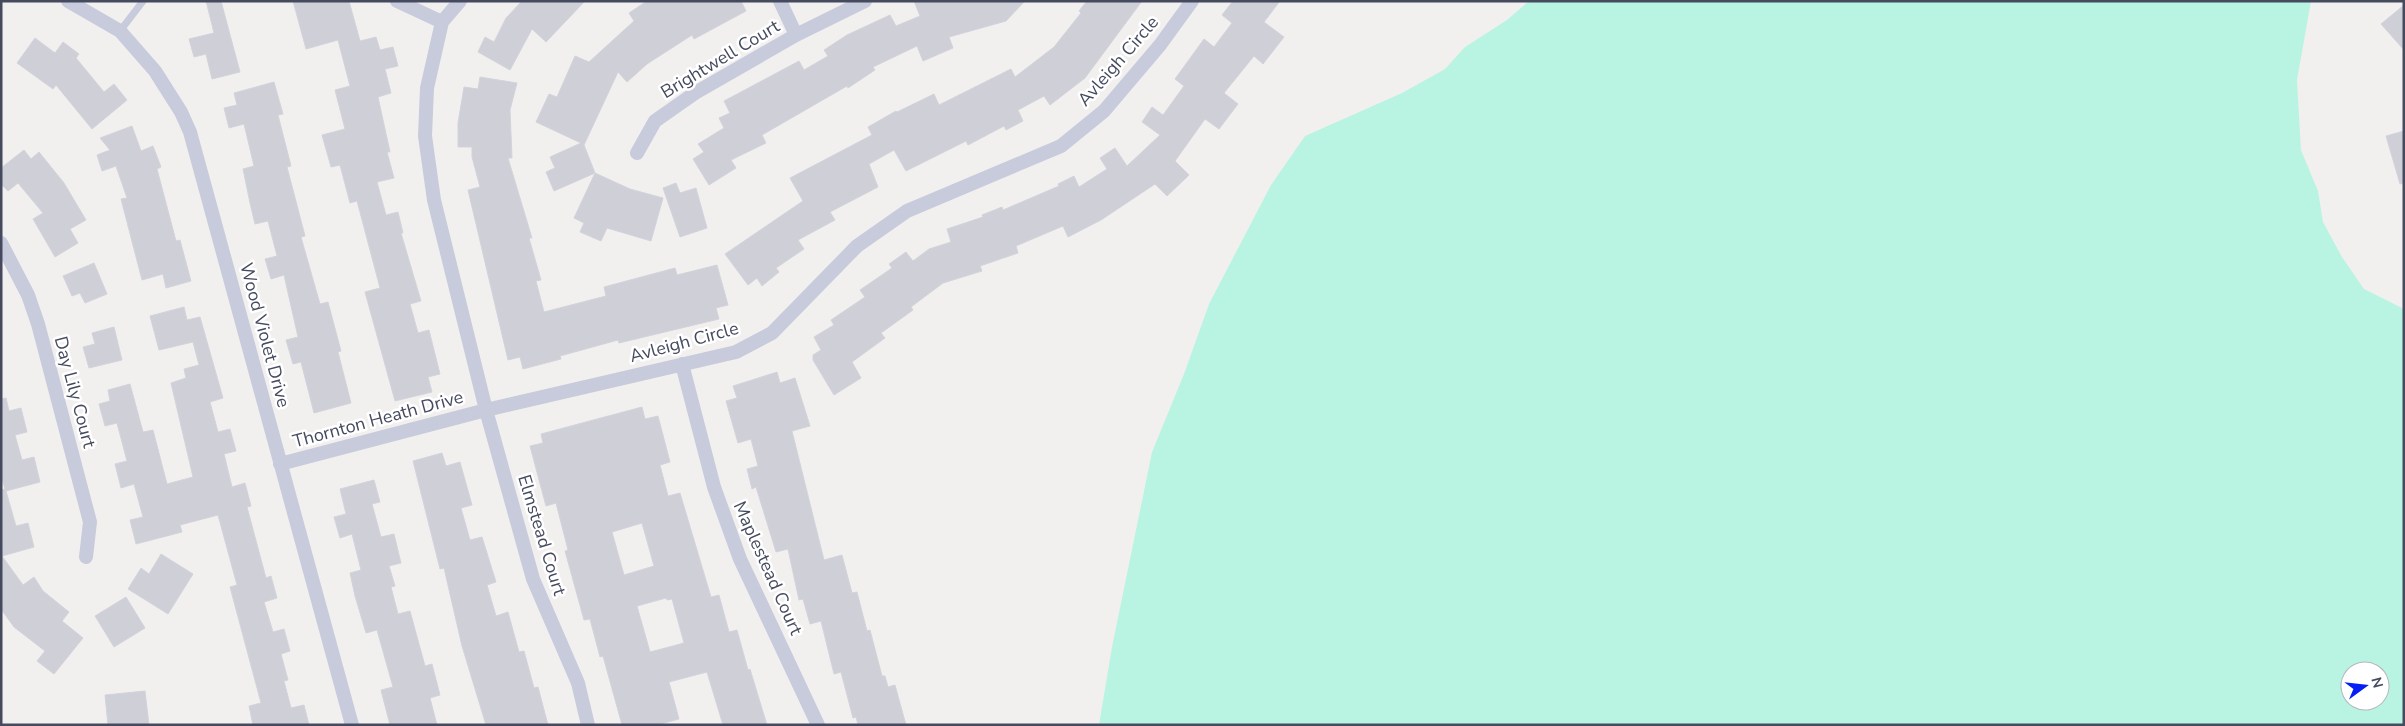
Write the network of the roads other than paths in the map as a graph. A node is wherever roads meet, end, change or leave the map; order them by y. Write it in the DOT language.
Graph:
graph roads {
  1 [pos="68,1"];
  2 [pos="143,1"];
  3 [pos="397,1"];
  4 [pos="460,1"];
  5 [pos="780,1"];
  6 [pos="865,1"];
  7 [pos="1192,1"];
  8 [pos="442,22"];
  9 [pos="120,31"];
  10 [pos="796,35"];
  11 [pos="637,153"];
  12 [pos="1,244"];
  13 [pos="682,364"];
  14 [pos="486,410"];
  15 [pos="280,464"];
  16 [pos="86,557"];
  17 [pos="352,725"];
  18 [pos="588,725"];
  19 [pos="818,725"];
  1 -- 9 [label="street, Wood Violet Drive"];
  2 -- 9 [label="lane"];
  3 -- 8 [label="street"];
  4 -- 8 [label="street"];
  5 -- 10 [label="street"];
  6 -- 10 [label="street, Brightwell Court"];
  7 -- 13 [label="street, Avleigh Circle"];
  8 -- 14 [label="street"];
  9 -- 15 [label="street, Wood Violet Drive"];
  10 -- 11 [label="street, Brightwell Court"];
  12 -- 16 [label="street, Day Lily Court"];
  13 -- 14 [label="street, Avleigh Circle"];
  13 -- 19 [label="street, Maplestead Court"];
  14 -- 15 [label="street, Thornton Heath Drive"];
  14 -- 18 [label="street, Elmstead Court"];
  15 -- 17 [label="street, Wood Violet Drive"];
}
